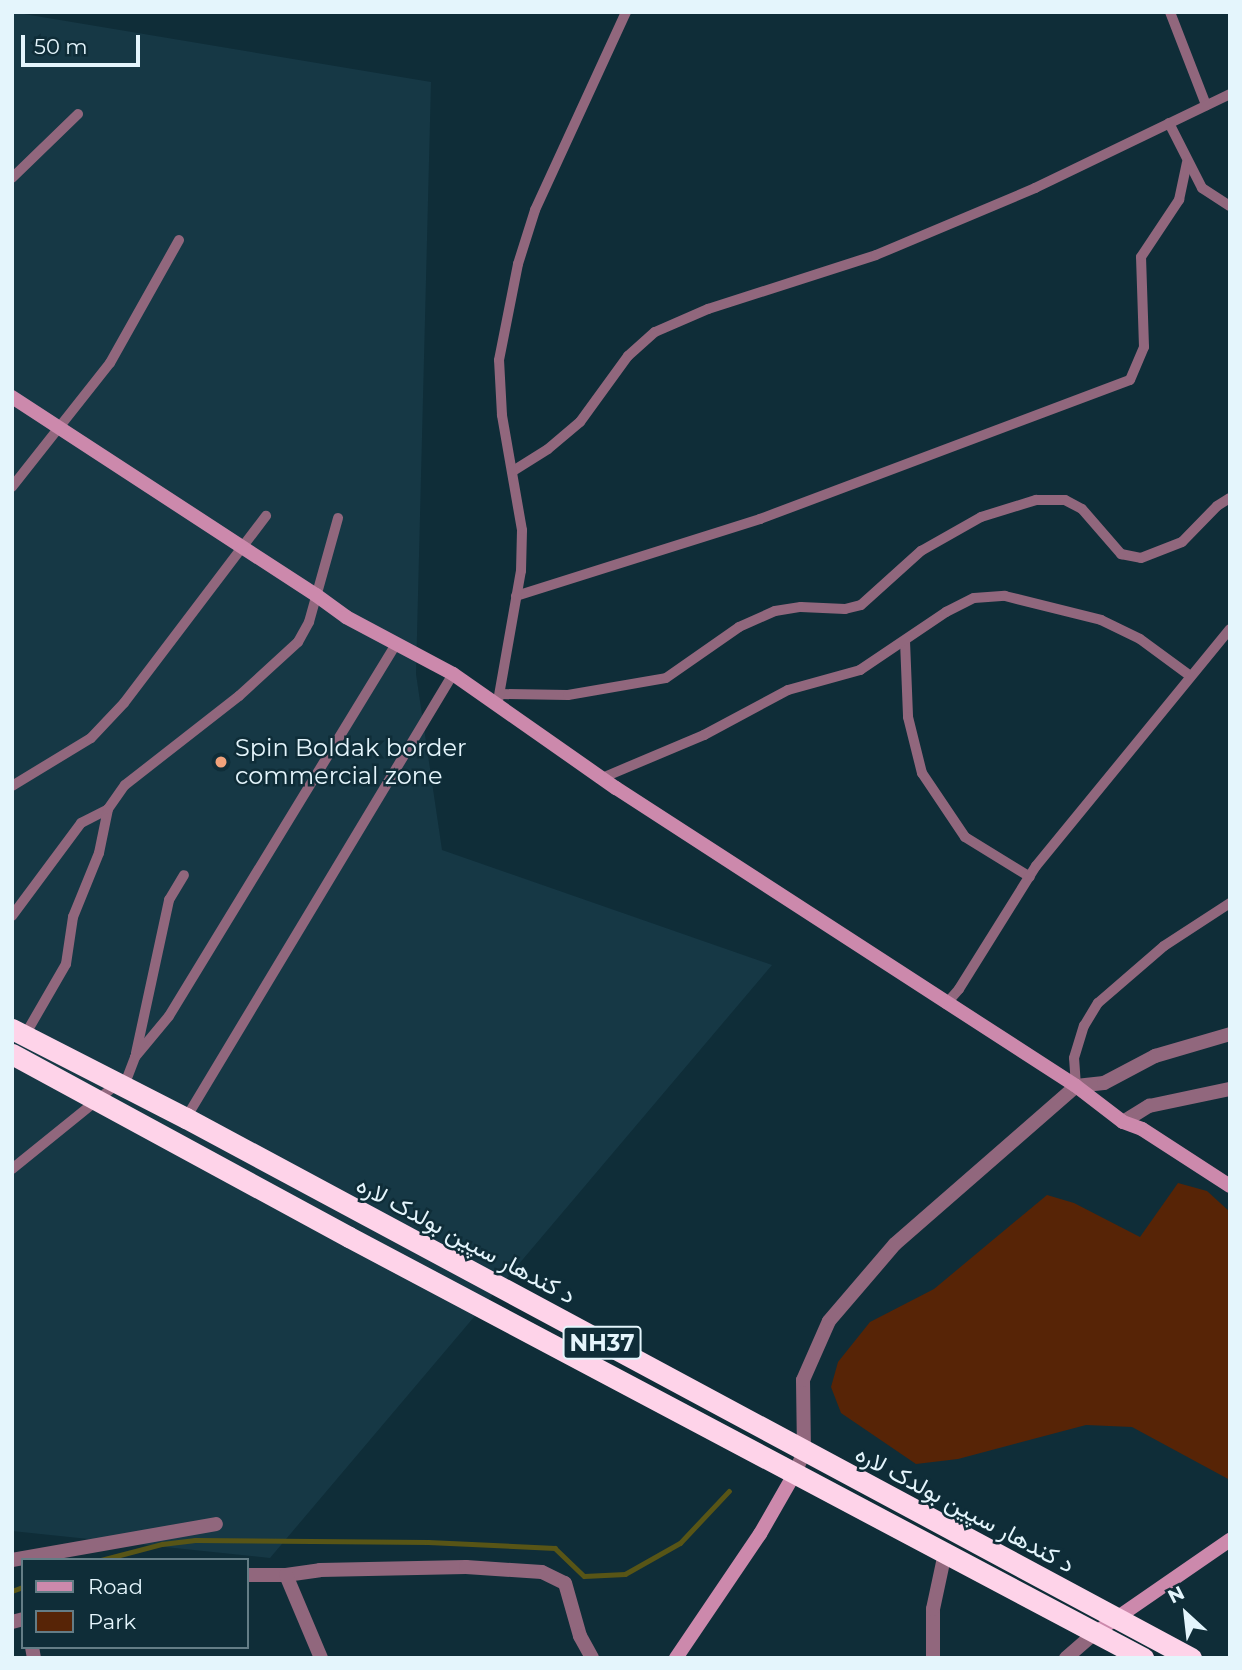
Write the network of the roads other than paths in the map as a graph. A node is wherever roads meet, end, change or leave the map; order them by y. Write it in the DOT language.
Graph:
graph roads {
  1 [pos="626,12"];
  2 [pos="1170,12"];
  3 [pos="1230,94"];
  4 [pos="1206,105"];
  5 [pos="78,114"];
  6 [pos="1169,123"];
  7 [pos="1187,163"];
  8 [pos="12,178"];
  9 [pos="1230,206"];
  10 [pos="179,240"];
  11 [pos="12,397"];
  12 [pos="60,428"];
  13 [pos="513,471"];
  14 [pos="12,487"];
  15 [pos="1230,498"];
  16 [pos="266,516"];
  17 [pos="338,518"];
  18 [pos="241,548"];
  19 [pos="316,595"];
  20 [pos="516,596"];
  21 [pos="1230,629"];
  22 [pos="905,641"];
  23 [pos="396,644"];
  24 [pos="453,674"];
  25 [pos="1189,675"];
  26 [pos="498,699"];
  27 [pos="602,778"];
  28 [pos="12,786"];
  29 [pos="108,809"];
  30 [pos="184,874"];
  31 [pos="1030,877"];
  32 [pos="1230,904"];
  33 [pos="12,916"];
  34 [pos="946,1004"];
  35 [pos="19,1032"];
  36 [pos="1230,1034"];
  37 [pos="12,1054"];
  38 [pos="135,1057"];
  39 [pos="121,1085"];
  40 [pos="1076,1086"];
  41 [pos="1230,1089"];
  42 [pos="99,1101"];
  43 [pos="186,1118"];
  44 [pos="1122,1122"];
  45 [pos="12,1169"];
  46 [pos="1230,1186"];
  47 [pos="804,1452"];
  48 [pos="795,1473"];
  49 [pos="216,1524"];
  50 [pos="1230,1540"];
  51 [pos="945,1553"];
  52 [pos="23,1558"];
  53 [pos="248,1575"];
  54 [pos="286,1575"];
  55 [pos="1114,1619"];
  56 [pos="1094,1633"];
  57 [pos="321,1658"];
  58 [pos="592,1658"];
  59 [pos="676,1658"];
  60 [pos="933,1658"];
  61 [pos="1066,1658"];
  62 [pos="1143,1658"];
  63 [pos="1191,1658"];
  1 -- 13 [label="lane"];
  2 -- 4 [label="lane"];
  3 -- 4 [label="lane"];
  4 -- 6 [label="lane"];
  5 -- 8 [label="lane"];
  6 -- 7 [label="lane"];
  6 -- 13 [label="lane"];
  7 -- 9 [label="lane"];
  7 -- 20 [label="lane"];
  10 -- 12 [label="lane"];
  11 -- 12 [label="street"];
  12 -- 14 [label="lane"];
  12 -- 18 [label="street"];
  13 -- 20 [label="lane"];
  15 -- 26 [label="lane"];
  16 -- 18 [label="lane"];
  17 -- 19 [label="lane"];
  18 -- 19 [label="street"];
  18 -- 28 [label="lane"];
  19 -- 23 [label="street"];
  19 -- 29 [label="lane"];
  20 -- 26 [label="lane"];
  21 -- 25 [label="lane"];
  22 -- 25 [label="lane"];
  22 -- 27 [label="lane"];
  22 -- 31 [label="lane"];
  23 -- 24 [label="street"];
  23 -- 38 [label="lane"];
  24 -- 26 [label="street"];
  24 -- 43 [label="lane"];
  25 -- 31 [label="lane"];
  26 -- 27 [label="street"];
  27 -- 34 [label="street"];
  29 -- 33 [label="lane"];
  29 -- 35 [label="lane"];
  30 -- 38 [label="lane"];
  31 -- 34 [label="lane"];
  32 -- 40 [label="lane"];
  34 -- 40 [label="street"];
  35 -- 39 [label="highway, د کندهار سپین بولدک لاره / NH37"];
  36 -- 40 [label="street"];
  37 -- 42 [label="highway, د کندهار سپین بولدک لاره / NH37"];
  38 -- 39 [label="lane"];
  39 -- 42 [label="lane"];
  39 -- 43 [label="highway, د کندهار سپین بولدک لاره / NH37"];
  40 -- 44 [label="street"];
  40 -- 47 [label="street"];
  41 -- 44 [label="street"];
  42 -- 45 [label="lane"];
  42 -- 48 [label="highway, د کندهار سپین بولدک لاره / NH37"];
  43 -- 47 [label="highway, د کندهار سپین بولدک لاره / NH37"];
  44 -- 46 [label="street"];
  47 -- 48 [label="street"];
  47 -- 55 [label="highway, د کندهار سپین بولدک لاره / NH37"];
  48 -- 51 [label="highway, د کندهار سپین بولدک لاره / NH37"];
  48 -- 59 [label="street"];
  49 -- 52 [label="street"];
  50 -- 55 [label="street"];
  51 -- 56 [label="highway, د کندهار سپین بولدک لاره / NH37"];
  51 -- 60 [label="street"];
  53 -- 54 [label="street"];
  54 -- 57 [label="street"];
  54 -- 58 [label="street"];
  55 -- 56 [label="street"];
  55 -- 63 [label="highway, د کندهار سپین بولدک لاره / NH37"];
  56 -- 61 [label="street"];
  56 -- 62 [label="highway, د کندهار سپین بولدک لاره / NH37"];
}
